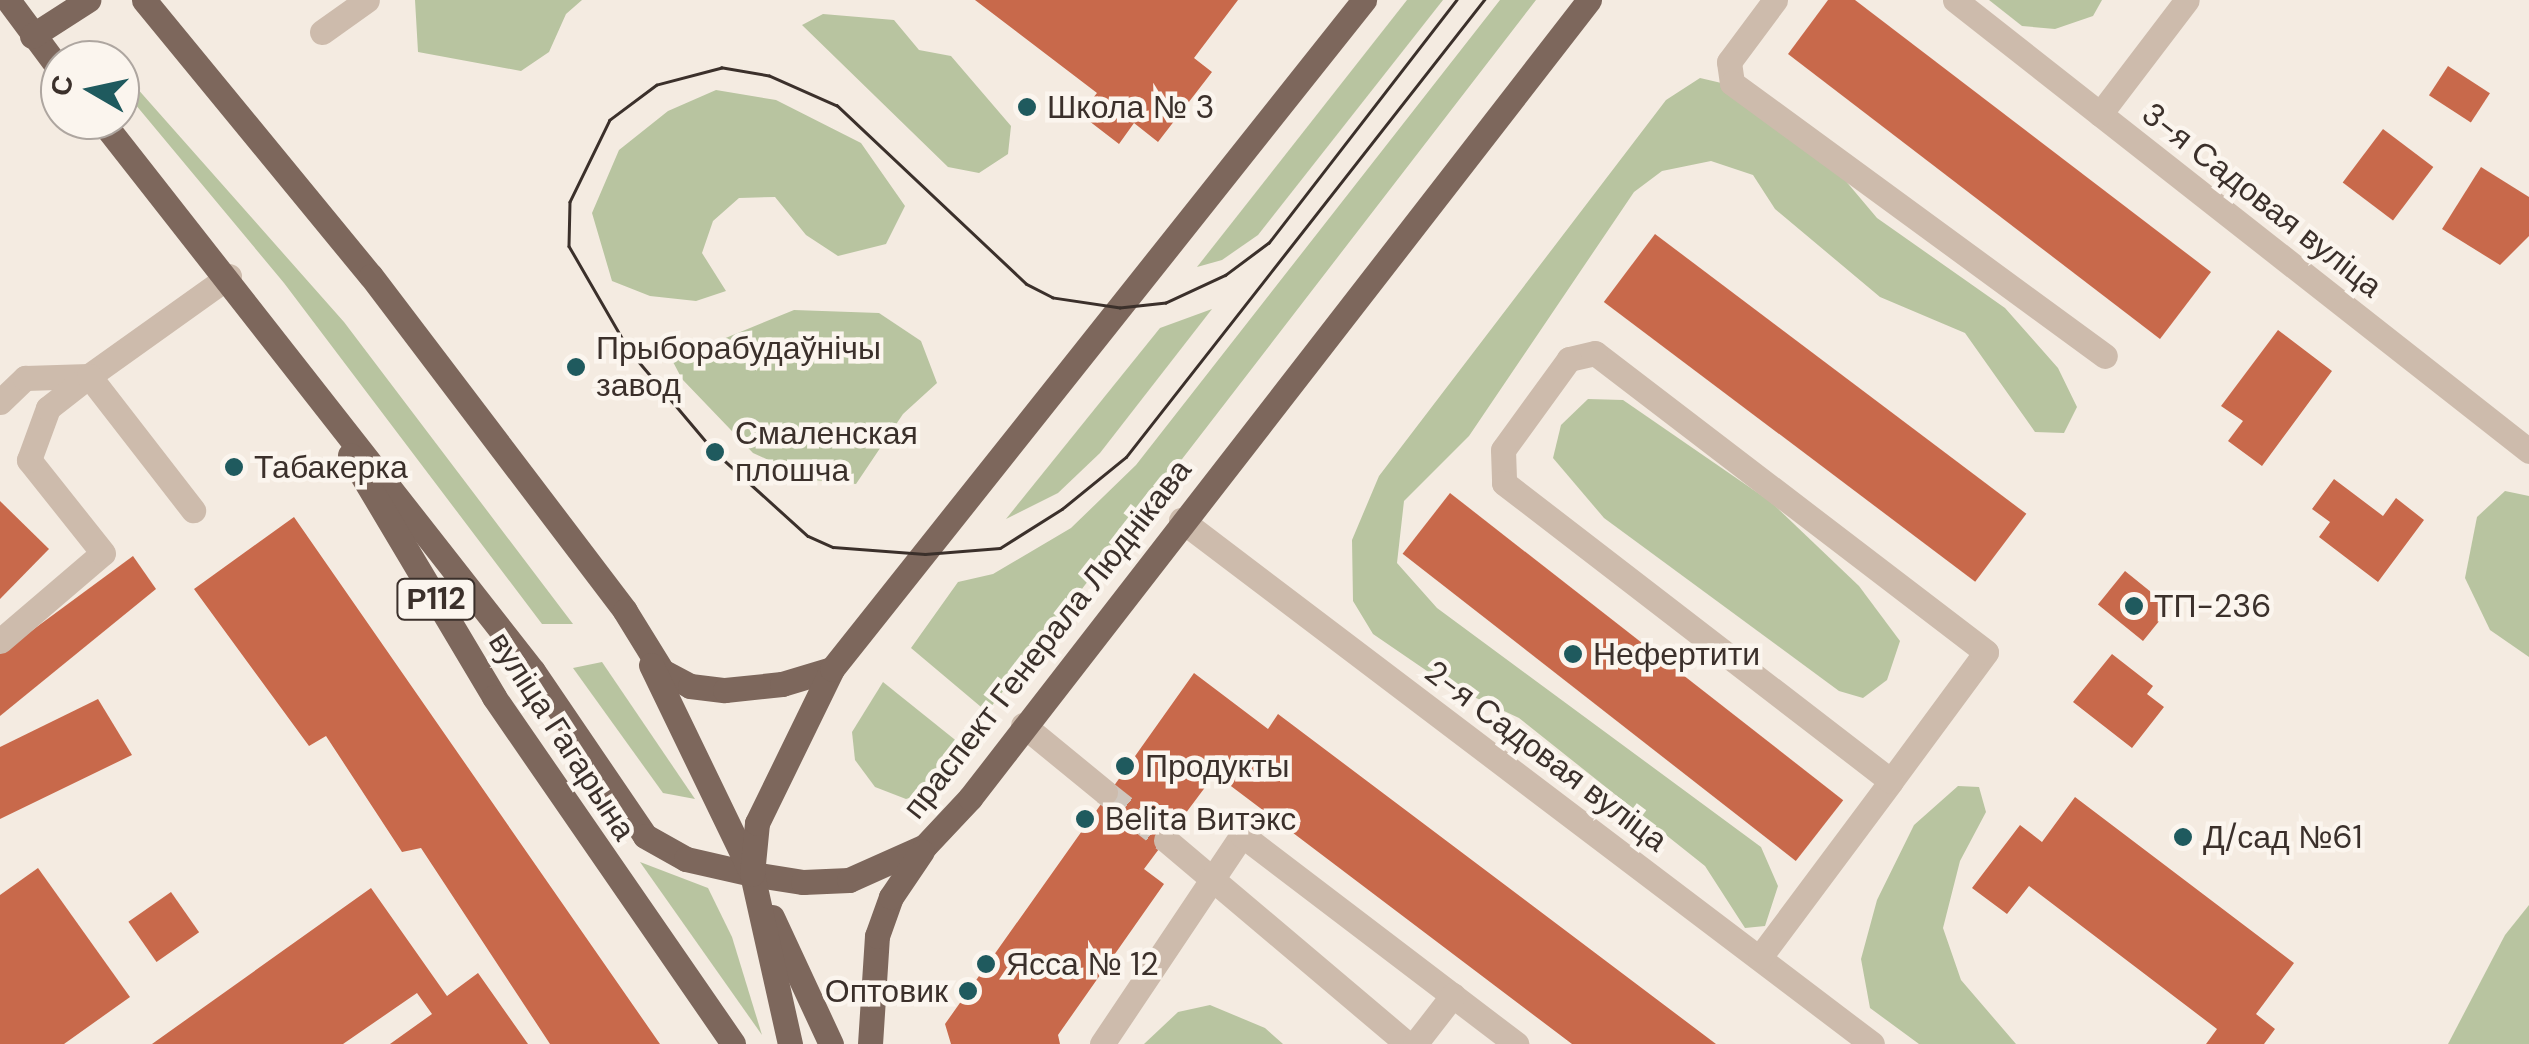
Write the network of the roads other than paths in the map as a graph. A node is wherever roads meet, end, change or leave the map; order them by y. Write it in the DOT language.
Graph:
graph roads {
  1 [pos="8,0"];
  2 [pos="88,0"];
  3 [pos="144,0"];
  4 [pos="367,0"];
  5 [pos="1364,0"];
  6 [pos="1589,0"];
  7 [pos="1776,0"];
  8 [pos="1955,0"];
  9 [pos="2188,0"];
  10 [pos="322,32"];
  11 [pos="32,36"];
  12 [pos="40,46"];
  13 [pos="2100,114"];
  14 [pos="117,140"];
  15 [pos="229,276"];
  16 [pos="288,352"];
  17 [pos="2105,356"];
  18 [pos="90,376"];
  19 [pos="0,402"];
  20 [pos="2527,446"];
  21 [pos="193,510"];
  22 [pos="1181,520"];
  23 [pos="626,611"];
  24 [pos="0,641"];
  25 [pos="832,668"];
  26 [pos="1023,725"];
  27 [pos="1891,780"];
  28 [pos="1105,792"];
  29 [pos="1166,840"];
  30 [pos="925,846"];
  31 [pos="752,874"];
  32 [pos="1210,875"];
  33 [pos="1760,958"];
  34 [pos="1453,995"];
  35 [pos="733,1044"];
  36 [pos="790,1044"];
  37 [pos="832,1044"];
  38 [pos="870,1044"];
  39 [pos="1102,1044"];
  40 [pos="1407,1044"];
  41 [pos="1415,1044"];
  42 [pos="1516,1044"];
  43 [pos="1872,1044"];
  1 -- 11 [label="main road"];
  2 -- 11 [label="main road"];
  3 -- 23 [label="main road"];
  4 -- 10 [label="street"];
  5 -- 25 [label="main road"];
  6 -- 22 [label="main road, праспект Генерала Люднікава"];
  7 -- 17 [label="street"];
  8 -- 13 [label="street, 3-я Садовая вуліца"];
  9 -- 13 [label="street"];
  11 -- 12 [label="main road"];
  13 -- 20 [label="street, 3-я Садовая вуліца"];
  14 -- 15 [label="main road, вуліца Гагарына / Р112"];
  15 -- 16 [label="main road, вуліца Гагарына / Р112"];
  15 -- 18 [label="street"];
  16 -- 31 [label="main road, вуліца Гагарына"];
  16 -- 35 [label="main road, вуліца Гагарына / Р112"];
  18 -- 19 [label="street"];
  18 -- 21 [label="street"];
  18 -- 24 [label="street"];
  22 -- 26 [label="main road, праспект Генерала Люднікава"];
  22 -- 33 [label="street, 2-я Садовая вуліца"];
  23 -- 25 [label="main road"];
  23 -- 31 [label="main road"];
  25 -- 31 [label="main road"];
  26 -- 28 [label="street"];
  26 -- 30 [label="main road, праспект Генерала Люднікава"];
  27 -- 27 [label="street"];
  27 -- 33 [label="street"];
  29 -- 32 [label="street"];
  30 -- 31 [label="main road, праспект Генерала Люднікава"];
  30 -- 38 [label="main road"];
  31 -- 36 [label="main road"];
  31 -- 37 [label="main road"];
  32 -- 34 [label="street"];
  32 -- 39 [label="street"];
  32 -- 40 [label="street"];
  33 -- 43 [label="street, 2-я Садовая вуліца"];
  34 -- 41 [label="street"];
  34 -- 42 [label="street"];
}
